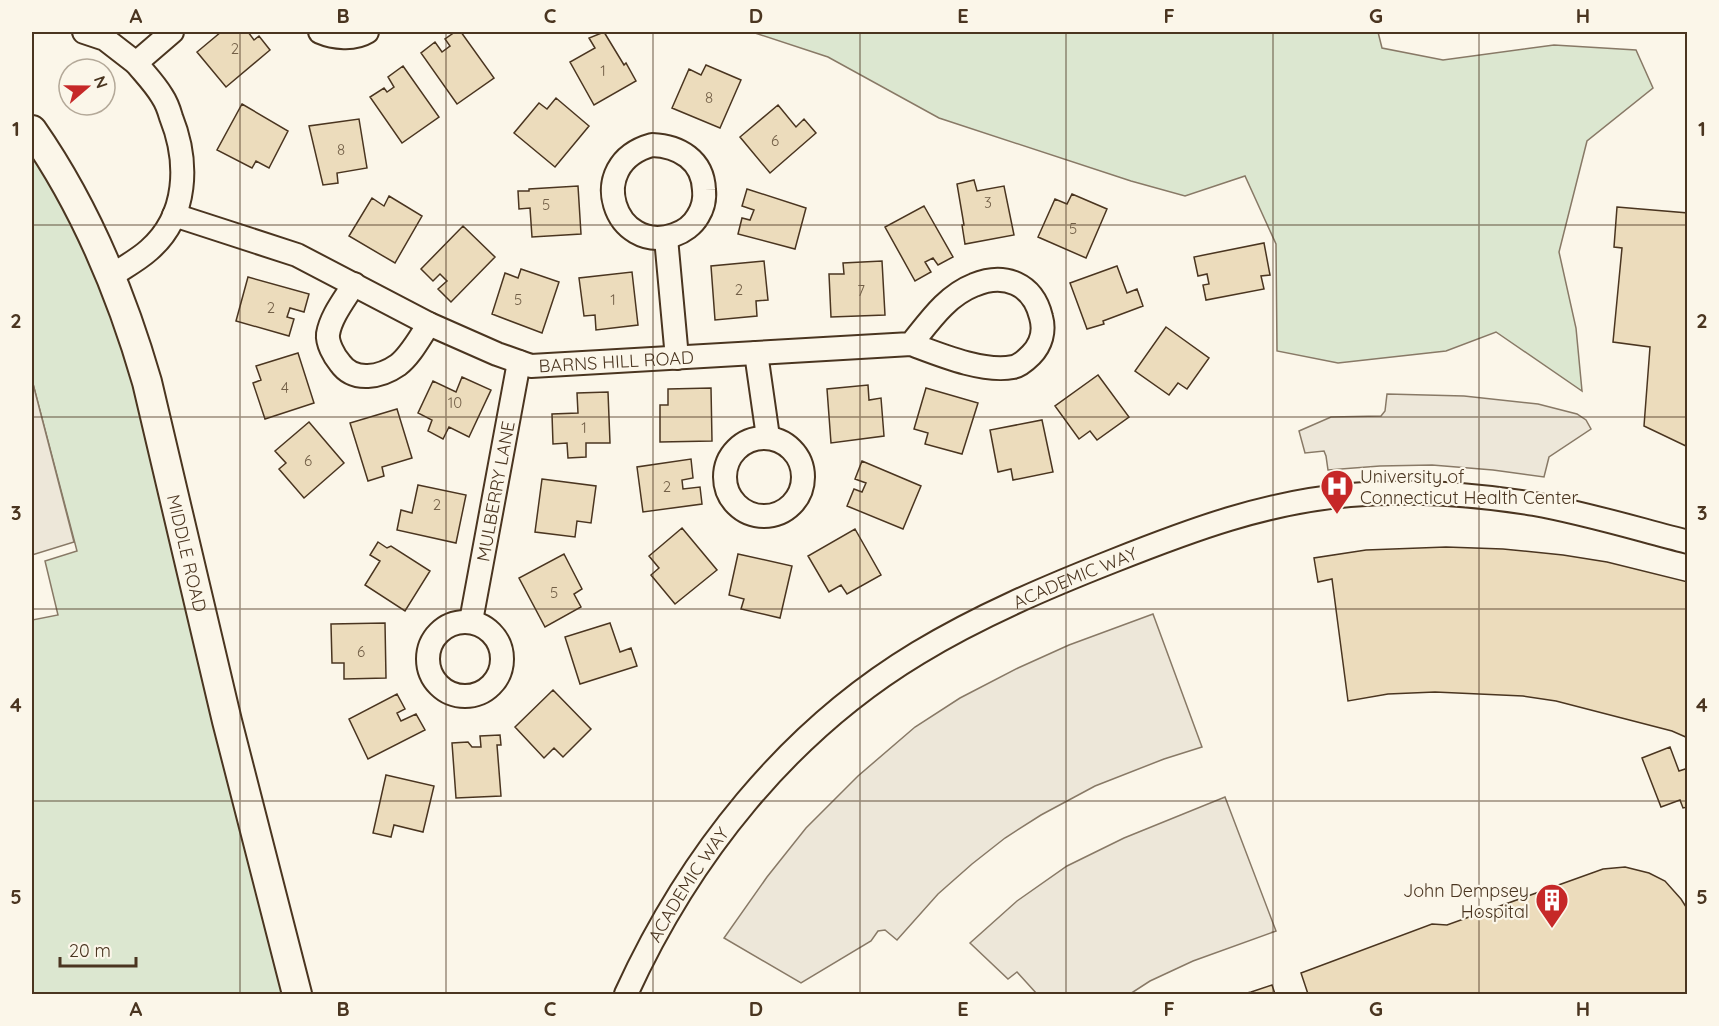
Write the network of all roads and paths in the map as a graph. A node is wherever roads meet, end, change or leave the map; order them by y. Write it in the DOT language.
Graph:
graph roads {
  1 [pos="84,32"];
  2 [pos="172,32"];
  3 [pos="320,32"];
  4 [pos="367,32"];
  5 [pos="136,63"];
  6 [pos="32,130"];
  7 [pos="174,215"];
  8 [pos="666,238"];
  9 [pos="111,276"];
  10 [pos="354,284"];
  11 [pos="429,324"];
  12 [pos="911,344"];
  13 [pos="756,353"];
  14 [pos="677,358"];
  15 [pos="519,362"];
  16 [pos="768,437"];
  17 [pos="1688,542"];
  18 [pos="471,621"];
  19 [pos="297,994"];
  20 [pos="626,994"];
  1 -- 5 [label="street"];
  2 -- 5 [label="street"];
  3 -- 4 [label="street"];
  5 -- 7 [label="street"];
  6 -- 9 [label="street, MIDDLE ROAD"];
  7 -- 9 [label="street"];
  7 -- 10 [label="street, BARNS HILL ROAD"];
  8 -- 8 [label="street"];
  8 -- 14 [label="street"];
  9 -- 19 [label="street, MIDDLE ROAD"];
  10 -- 11 [label="street, BARNS HILL ROAD"];
  10 -- 11 [label="street"];
  11 -- 15 [label="street, BARNS HILL ROAD"];
  12 -- 12 [label="street, BARNS HILL ROAD"];
  12 -- 13 [label="street, BARNS HILL ROAD"];
  13 -- 14 [label="street, BARNS HILL ROAD"];
  13 -- 16 [label="street"];
  14 -- 15 [label="street, BARNS HILL ROAD"];
  15 -- 18 [label="street, MULBERRY LANE"];
  17 -- 20 [label="street, ACADEMIC WAY"];
}
